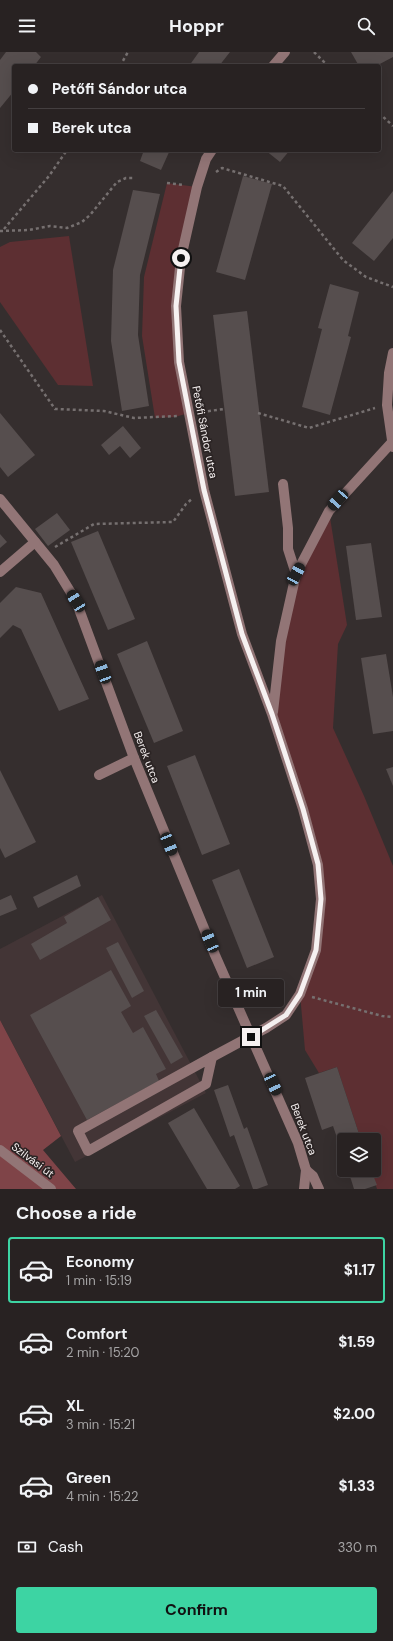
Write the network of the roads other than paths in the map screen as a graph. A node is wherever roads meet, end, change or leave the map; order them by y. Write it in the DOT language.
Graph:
graph roads {
  1 [pos="285,52"];
  2 [pos="275,64"];
  3 [pos="211,152"];
  4 [pos="393,353"];
  5 [pos="393,443"];
  6 [pos="283,484"];
  7 [pos="0,499"];
  8 [pos="35,542"];
  9 [pos="0,572"];
  10 [pos="296,574"];
  11 [pos="272,714"];
  12 [pos="134,758"];
  13 [pos="99,775"];
  14 [pos="251,1037"];
  15 [pos="212,1057"];
  16 [pos="0,1150"];
  17 [pos="306,1170"];
  18 [pos="51,1189"];
  19 [pos="304,1189"];
  20 [pos="319,1189"];
  1 -- 2 [label="street"];
  3 -- 11 [label="street, Petőfi Sándor utca"];
  4 -- 5 [label="street"];
  5 -- 10 [label="street"];
  6 -- 10 [label="street"];
  7 -- 8 [label="street, Berek utca"];
  8 -- 9 [label="street"];
  8 -- 12 [label="street, Berek utca"];
  10 -- 11 [label="street"];
  11 -- 14 [label="street"];
  12 -- 13 [label="street"];
  12 -- 14 [label="street, Berek utca"];
  14 -- 15 [label="street"];
  14 -- 17 [label="street, Berek utca"];
  15 -- 15 [label="street"];
  16 -- 18 [label="street, Szilvási út"];
  17 -- 19 [label="street, Berek utca"];
  17 -- 20 [label="street"];
}
